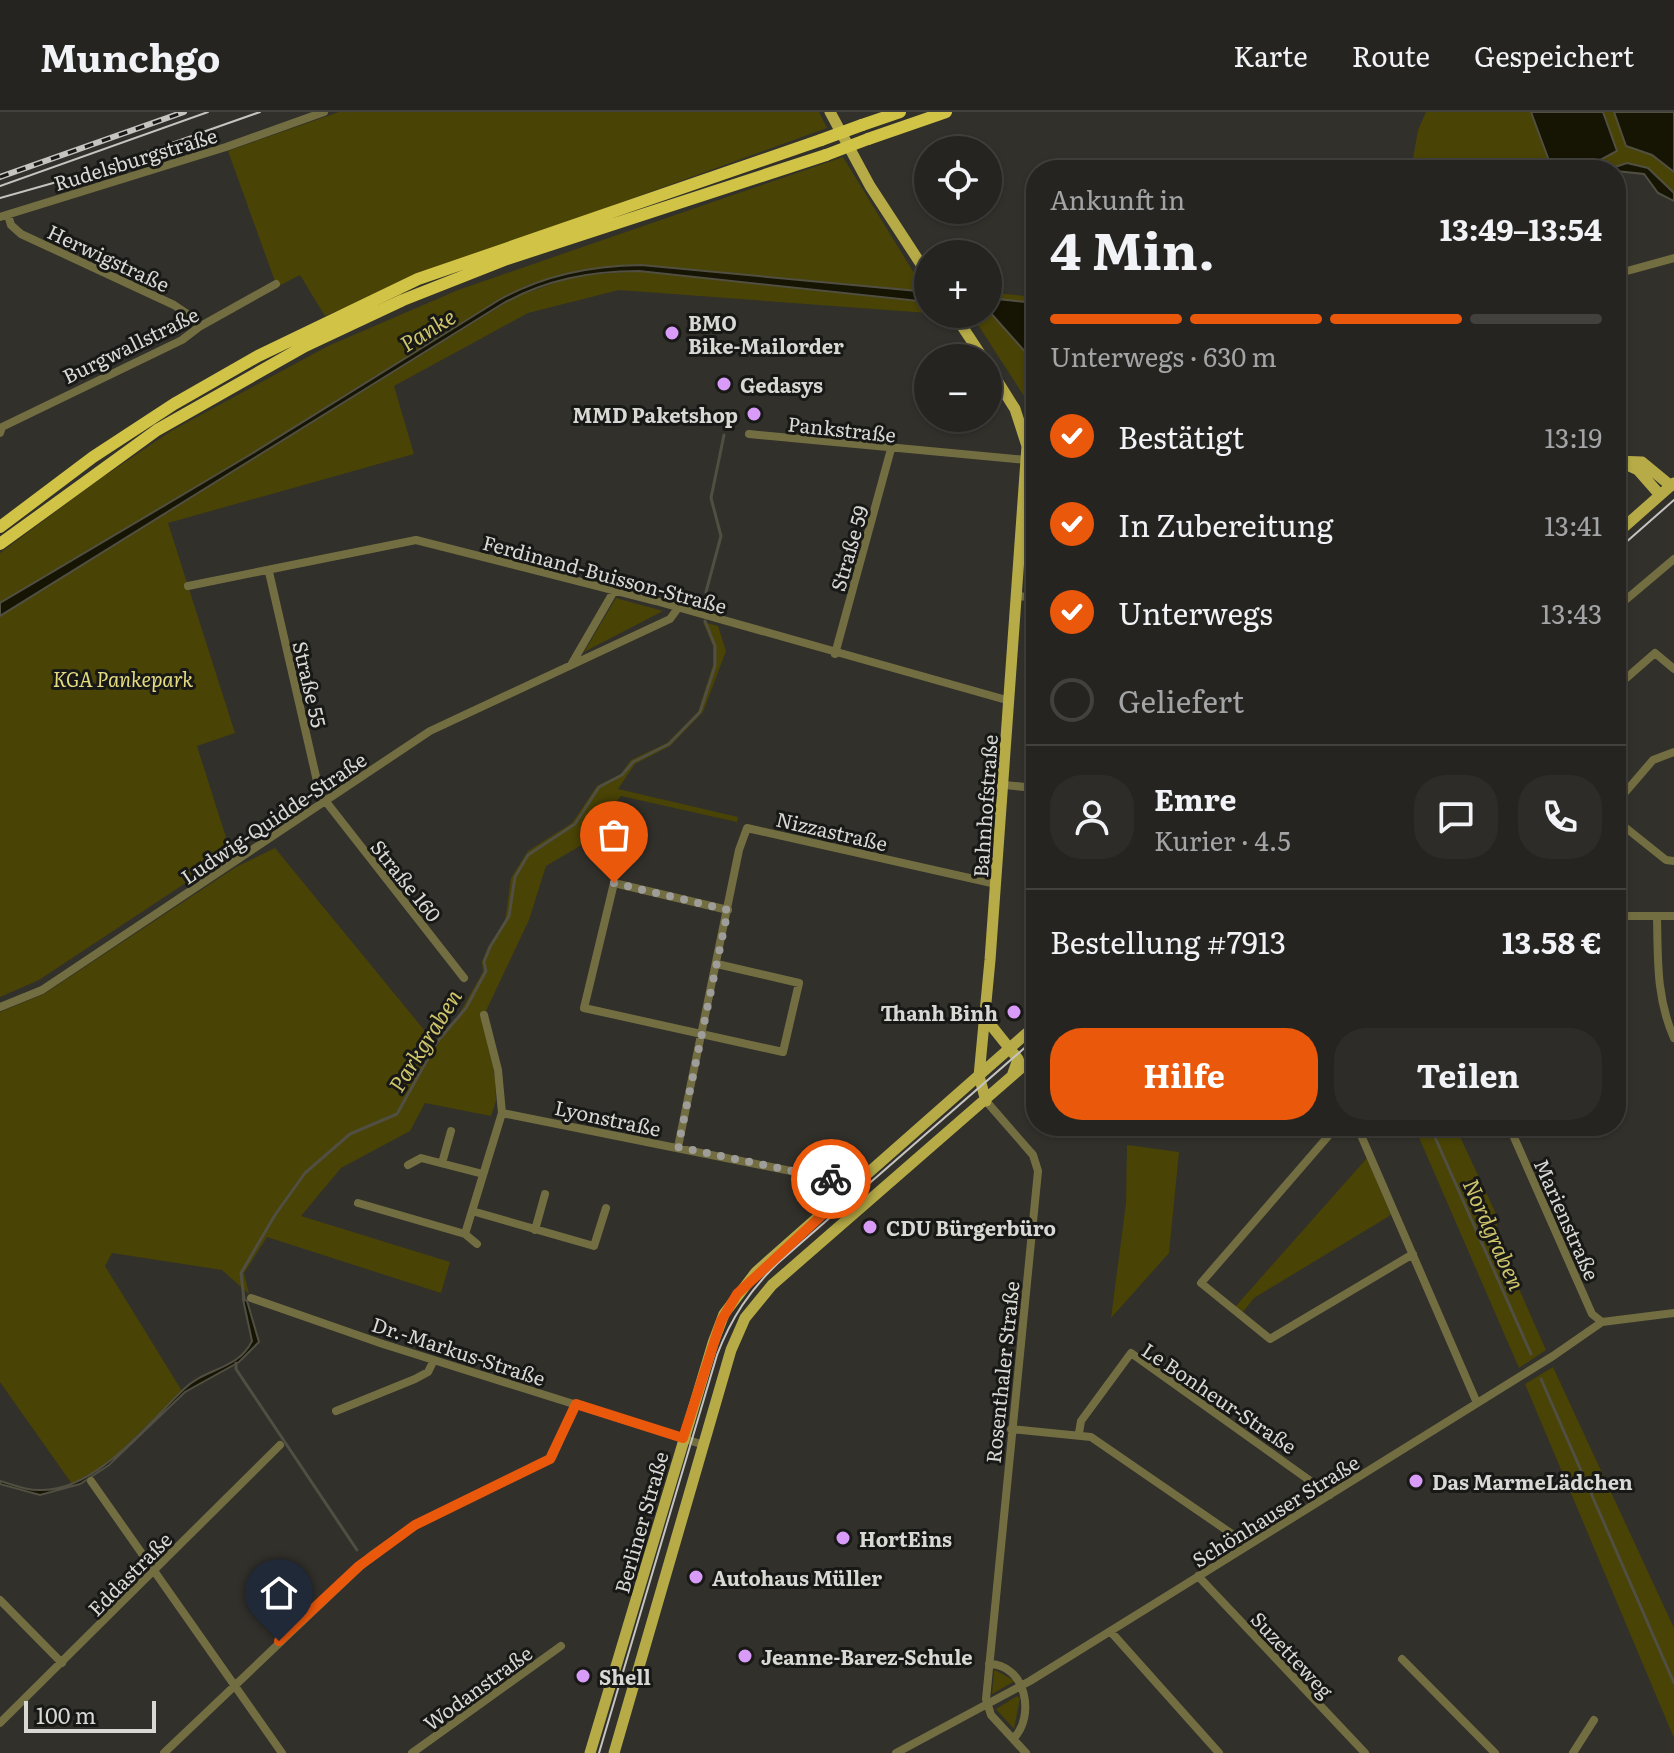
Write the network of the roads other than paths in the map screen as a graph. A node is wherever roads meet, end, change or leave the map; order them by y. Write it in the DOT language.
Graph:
graph roads {
  1 [pos="324,112"];
  2 [pos="830,112"];
  3 [pos="900,112"];
  4 [pos="946,112"];
  5 [pos="4,216"];
  6 [pos="914,254"];
  7 [pos="1674,258"];
  8 [pos="1626,271"];
  9 [pos="276,284"];
  10 [pos="199,327"];
  11 [pos="1002,390"];
  12 [pos="1,428"];
  13 [pos="749,434"];
  14 [pos="1026,439"];
  15 [pos="891,449"];
  16 [pos="1026,460"];
  17 [pos="1626,461"];
  18 [pos="1626,465"];
  19 [pos="1672,484"];
  20 [pos="1660,495"];
  21 [pos="1026,512"];
  22 [pos="1626,525"];
  23 [pos="0,527"];
  24 [pos="0,544"];
  25 [pos="1674,559"];
  26 [pos="269,572"];
  27 [pos="188,586"];
  28 [pos="614,591"];
  29 [pos="1018,596"];
  30 [pos="1026,597"];
  31 [pos="1626,600"];
  32 [pos="678,608"];
  33 [pos="835,654"];
  34 [pos="571,665"];
  35 [pos="1674,669"];
  36 [pos="1626,678"];
  37 [pos="1010,701"];
  38 [pos="1674,752"];
  39 [pos="1004,785"];
  40 [pos="1026,787"];
  41 [pos="1626,791"];
  42 [pos="325,803"];
  43 [pos="1626,828"];
  44 [pos="1674,861"];
  45 [pos="996,884"];
  46 [pos="728,910"];
  47 [pos="1626,916"];
  48 [pos="1657,916"];
  49 [pos="1674,916"];
  50 [pos="717,964"];
  51 [pos="464,978"];
  52 [pos="0,1007"];
  53 [pos="484,1015"];
  54 [pos="986,1019"];
  55 [pos="703,1034"];
  56 [pos="1026,1034"];
  57 [pos="1674,1038"];
  58 [pos="1010,1048"];
  59 [pos="1026,1064"];
  60 [pos="979,1076"];
  61 [pos="1011,1077"];
  62 [pos="986,1101"];
  63 [pos="502,1113"];
  64 [pos="451,1131"];
  65 [pos="1328,1136"];
  66 [pos="1361,1136"];
  67 [pos="1513,1136"];
  68 [pos="678,1147"];
  69 [pos="442,1163"];
  70 [pos="408,1165"];
  71 [pos="483,1174"];
  72 [pos="849,1190"];
  73 [pos="545,1194"];
  74 [pos="358,1203"];
  75 [pos="606,1208"];
  76 [pos="472,1211"];
  77 [pos="535,1230"];
  78 [pos="465,1234"];
  79 [pos="477,1244"];
  80 [pos="1413,1254"];
  81 [pos="251,1298"];
  82 [pos="1674,1313"];
  83 [pos="1602,1322"];
  84 [pos="434,1360"];
  85 [pos="1477,1403"];
  86 [pos="576,1404"];
  87 [pos="336,1411"];
  88 [pos="1011,1429"];
  89 [pos="1079,1433"];
  90 [pos="683,1438"];
  91 [pos="280,1445"];
  92 [pos="704,1445"];
  93 [pos="91,1481"];
  94 [pos="1330,1495"];
  95 [pos="1248,1545"];
  96 [pos="153,1571"];
  97 [pos="1198,1576"];
  98 [pos="0,1600"];
  99 [pos="1111,1632"];
  100 [pos="561,1646"];
  101 [pos="1402,1659"];
  102 [pos="62,1663"];
  103 [pos="989,1664"];
  104 [pos="233,1685"];
  105 [pos="1023,1686"];
  106 [pos="988,1706"];
  107 [pos="1594,1720"];
  108 [pos="0,1723"];
  109 [pos="1013,1739"];
  110 [pos="164,1753"];
  111 [pos="282,1753"];
  112 [pos="412,1753"];
  113 [pos="590,1753"];
  114 [pos="614,1753"];
  115 [pos="896,1753"];
  116 [pos="1026,1753"];
  117 [pos="1219,1753"];
  118 [pos="1365,1753"];
  119 [pos="1495,1753"];
  120 [pos="1573,1753"];
  1 -- 5 [label="street, Rudelsburgstraße"];
  2 -- 6 [label="main road"];
  3 -- 23 [label="highway, bridge"];
  4 -- 24 [label="highway, bridge"];
  5 -- 10 [label="street, Herwigstraße"];
  7 -- 8 [label="street"];
  9 -- 10 [label="street, Burgwallstraße"];
  10 -- 12 [label="street, Burgwallstraße"];
  11 -- 14 [label="main road, Bahnhofstraße"];
  13 -- 15 [label="street, Pankstraße"];
  15 -- 16 [label="street, Pankstraße"];
  15 -- 33 [label="street, Straße 59"];
  17 -- 19 [label="main road"];
  18 -- 20 [label="main road"];
  19 -- 20 [label="main road"];
  20 -- 22 [label="main road"];
  21 -- 29 [label="main road, Bahnhofstraße"];
  25 -- 31 [label="street"];
  26 -- 27 [label="street, Ferdinand-Buisson-Straße"];
  26 -- 28 [label="street, Ferdinand-Buisson-Straße"];
  26 -- 42 [label="street, Straße 55"];
  28 -- 32 [label="street, Ferdinand-Buisson-Straße"];
  28 -- 34 [label="street"];
  29 -- 30 [label="street"];
  29 -- 37 [label="main road, Bahnhofstraße"];
  32 -- 33 [label="street, Ferdinand-Buisson-Straße"];
  32 -- 34 [label="street, Ludwig-Quidde-Straße"];
  33 -- 37 [label="street, Ferdinand-Buisson-Straße"];
  34 -- 42 [label="street, Ludwig-Quidde-Straße"];
  35 -- 36 [label="street"];
  37 -- 39 [label="main road, Bahnhofstraße"];
  38 -- 41 [label="street"];
  39 -- 40 [label="street"];
  39 -- 45 [label="main road, Bahnhofstraße"];
  42 -- 51 [label="street, Straße 160"];
  42 -- 52 [label="street, Ludwig-Quidde-Straße"];
  43 -- 44 [label="street"];
  45 -- 46 [label="street, Nizzastraße"];
  45 -- 54 [label="main road, Bahnhofstraße"];
  46 -- 50 [label="street, Nizzastraße"];
  46 -- 55 [label="street"];
  47 -- 48 [label="street"];
  48 -- 49 [label="street"];
  48 -- 57 [label="street"];
  50 -- 55 [label="street, Nizzastraße"];
  50 -- 55 [label="street"];
  53 -- 63 [label="street"];
  54 -- 58 [label="main road"];
  54 -- 60 [label="main road, Bahnhofstraße"];
  55 -- 68 [label="street, Nizzastraße"];
  56 -- 58 [label="main road, Berliner Straße"];
  58 -- 60 [label="main road, Berliner Straße"];
  58 -- 61 [label="main road"];
  59 -- 61 [label="main road, Berliner Straße"];
  60 -- 62 [label="main road"];
  60 -- 72 [label="main road, Berliner Straße"];
  61 -- 62 [label="main road, Berliner Straße"];
  62 -- 88 [label="street, Rosenthaler Straße"];
  62 -- 92 [label="main road, Berliner Straße"];
  63 -- 68 [label="street, Lyonstraße"];
  63 -- 71 [label="street"];
  64 -- 69 [label="street"];
  65 -- 80 [label="street"];
  66 -- 80 [label="street"];
  67 -- 83 [label="street, Marienstraße"];
  68 -- 72 [label="street, Lyonstraße"];
  69 -- 70 [label="street"];
  69 -- 71 [label="street"];
  71 -- 76 [label="street"];
  72 -- 90 [label="main road, Berliner Straße"];
  73 -- 77 [label="street"];
  74 -- 78 [label="street"];
  75 -- 77 [label="street"];
  76 -- 77 [label="street"];
  76 -- 78 [label="street"];
  78 -- 79 [label="street"];
  80 -- 85 [label="street"];
  81 -- 84 [label="street, Dr.-Markus-Straße"];
  82 -- 83 [label="street, Schönhauser Straße"];
  83 -- 85 [label="street, Schönhauser Straße"];
  84 -- 86 [label="street, Dr.-Markus-Straße"];
  84 -- 87 [label="street"];
  85 -- 94 [label="street, Schönhauser Straße"];
  86 -- 90 [label="street, Dr.-Markus-Straße"];
  86 -- 104 [label="street"];
  88 -- 89 [label="street"];
  88 -- 103 [label="street, Rosenthaler Straße"];
  89 -- 94 [label="street, Le Bonheur-Straße"];
  89 -- 95 [label="street"];
  90 -- 92 [label="street, Dr.-Markus-Straße"];
  90 -- 113 [label="main road, Berliner Straße"];
  91 -- 96 [label="street, Eddastraße"];
  92 -- 114 [label="main road, Berliner Straße"];
  93 -- 96 [label="street"];
  94 -- 95 [label="street, Schönhauser Straße"];
  95 -- 97 [label="street, Schönhauser Straße"];
  96 -- 102 [label="street, Eddastraße"];
  96 -- 104 [label="street"];
  97 -- 99 [label="street, Schönhauser Straße"];
  97 -- 118 [label="street, Suzetteweg"];
  98 -- 102 [label="street"];
  99 -- 105 [label="street, Schönhauser Straße"];
  99 -- 117 [label="street"];
  100 -- 112 [label="street, Wodanstraße"];
  101 -- 119 [label="street"];
  102 -- 108 [label="street, Eddastraße"];
  103 -- 105 [label="street"];
  103 -- 106 [label="street, Rosenthaler Straße"];
  104 -- 110 [label="street"];
  104 -- 111 [label="street"];
  105 -- 106 [label="street, Schönhauser Straße"];
  105 -- 109 [label="street"];
  106 -- 109 [label="street"];
  106 -- 115 [label="street, Schönhauser Straße"];
  107 -- 120 [label="street"];
  109 -- 116 [label="street"];
}
